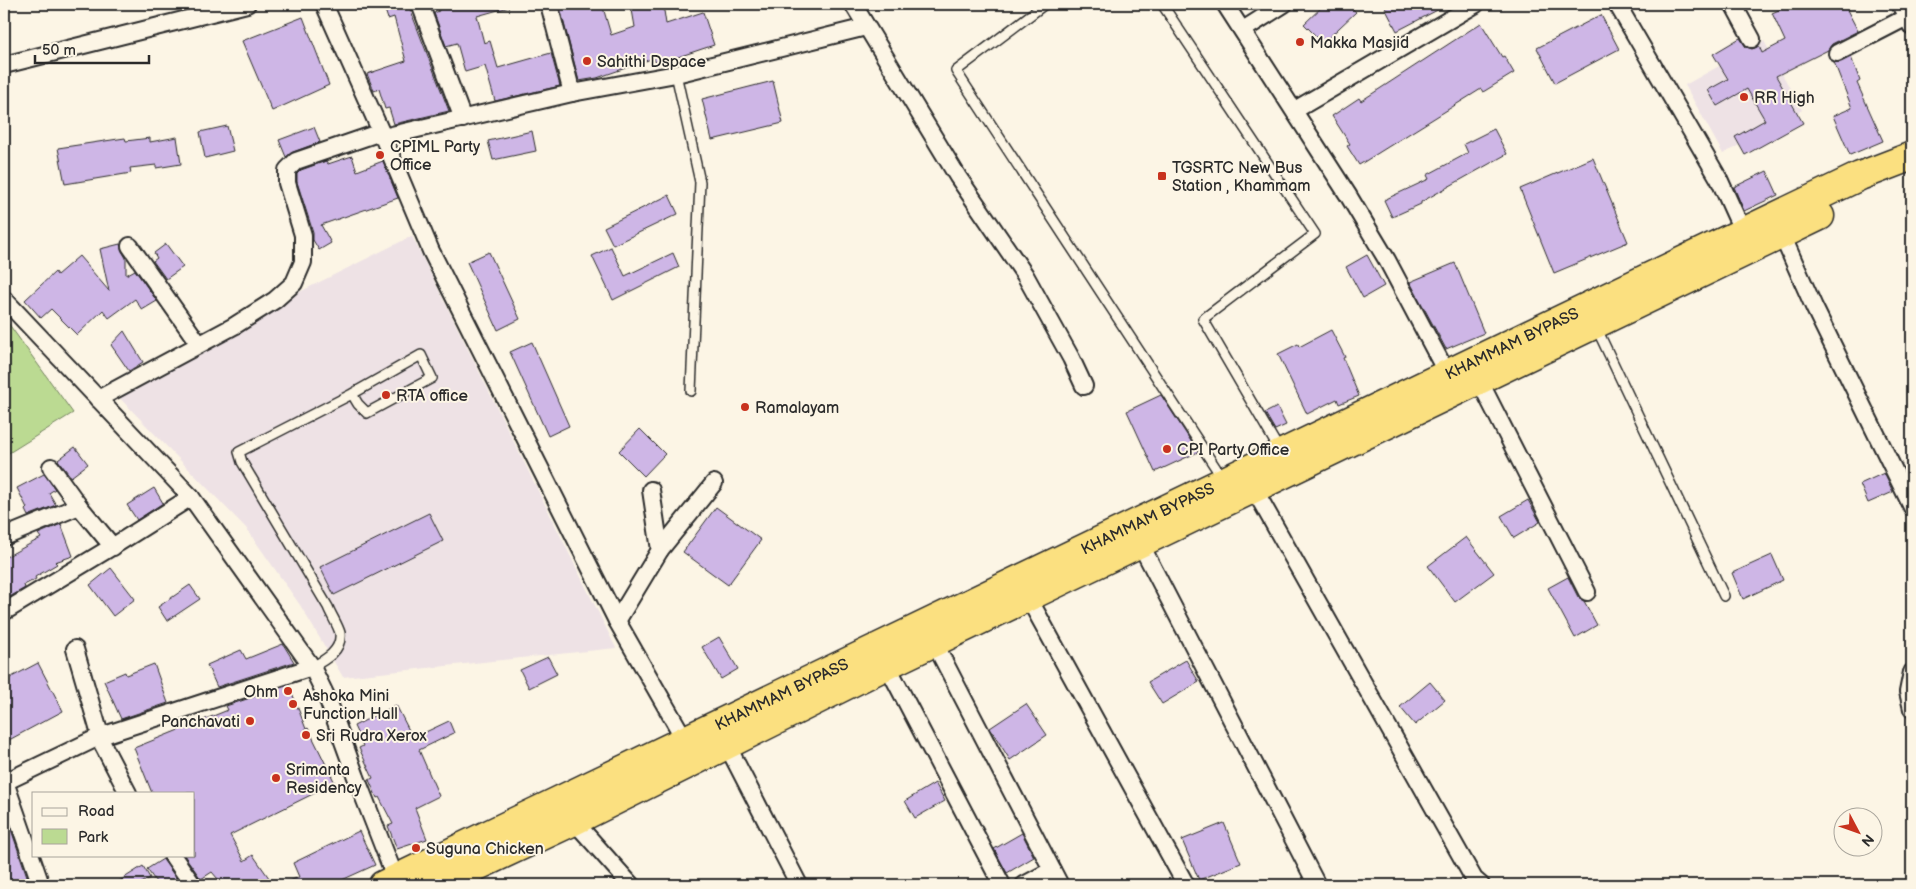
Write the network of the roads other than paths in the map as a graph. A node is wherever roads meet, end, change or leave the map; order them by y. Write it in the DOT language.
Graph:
graph roads {
  1 [pos="248,4"];
  2 [pos="324,4"];
  3 [pos="420,4"];
  4 [pos="549,4"];
  5 [pos="853,4"];
  6 [pos="1046,4"];
  7 [pos="1162,4"];
  8 [pos="1225,4"];
  9 [pos="1284,4"];
  10 [pos="1476,4"];
  11 [pos="1617,4"];
  12 [pos="1733,4"];
  13 [pos="1906,16"];
  14 [pos="866,27"];
  15 [pos="1243,30"];
  16 [pos="1752,39"];
  17 [pos="1837,53"];
  18 [pos="4,66"];
  19 [pos="676,74"];
  20 [pos="572,94"];
  21 [pos="1295,110"];
  22 [pos="462,118"];
  23 [pos="382,135"];
  24 [pos="1912,156"];
  25 [pos="1912,175"];
  26 [pos="1743,232"];
  27 [pos="1782,234"];
  28 [pos="130,246"];
  29 [pos="7,310"];
  30 [pos="1595,324"];
  31 [pos="200,344"];
  32 [pos="1461,382"];
  33 [pos="1084,386"];
  34 [pos="691,391"];
  35 [pos="352,394"];
  36 [pos="98,399"];
  37 [pos="1282,454"];
  38 [pos="51,467"];
  39 [pos="1224,481"];
  40 [pos="714,483"];
  41 [pos="1254,489"];
  42 [pos="650,490"];
  43 [pos="191,497"];
  44 [pos="79,506"];
  45 [pos="1912,507"];
  46 [pos="1144,534"];
  47 [pos="4,537"];
  48 [pos="113,547"];
  49 [pos="660,550"];
  50 [pos="1587,592"];
  51 [pos="1724,596"];
  52 [pos="1028,597"];
  53 [pos="4,612"];
  54 [pos="617,622"];
  55 [pos="934,642"];
  56 [pos="75,649"];
  57 [pos="886,665"];
  58 [pos="312,668"];
  59 [pos="1912,672"];
  60 [pos="1912,710"];
  61 [pos="101,736"];
  62 [pos="685,740"];
  63 [pos="727,744"];
  64 [pos="4,780"];
  65 [pos="127,792"];
  66 [pos="574,821"];
  67 [pos="173,856"];
  68 [pos="1052,870"];
  69 [pos="392,883"];
  70 [pos="41,885"];
  71 [pos="192,885"];
  72 [pos="437,885"];
  73 [pos="631,885"];
  74 [pos="800,885"];
  75 [pos="1002,885"];
  76 [pos="1024,885"];
  77 [pos="1060,885"];
  78 [pos="1186,885"];
  79 [pos="1317,885"];
  80 [pos="1482,885"];
  1 -- 18 [label="street"];
  2 -- 23 [label="street"];
  3 -- 22 [label="street"];
  4 -- 20 [label="street"];
  5 -- 14 [label="street"];
  6 -- 39 [label="lane"];
  7 -- 37 [label="lane"];
  8 -- 15 [label="street"];
  9 -- 15 [label="street"];
  10 -- 21 [label="street"];
  11 -- 26 [label="street"];
  12 -- 16 [label="street"];
  13 -- 17 [label="street"];
  14 -- 19 [label="street"];
  14 -- 33 [label="street"];
  15 -- 21 [label="street"];
  19 -- 20 [label="street"];
  19 -- 34 [label="lane"];
  20 -- 22 [label="street"];
  21 -- 32 [label="street"];
  22 -- 23 [label="street"];
  23 -- 31 [label="street"];
  23 -- 54 [label="street"];
  24 -- 26 [label="highway, KHAMMAM BYPASS"];
  25 -- 27 [label="highway, KHAMMAM BYPASS"];
  26 -- 32 [label="highway, KHAMMAM BYPASS"];
  27 -- 30 [label="highway, KHAMMAM BYPASS"];
  27 -- 45 [label="street"];
  28 -- 31 [label="street"];
  29 -- 36 [label="street"];
  30 -- 32 [label="highway, KHAMMAM BYPASS"];
  30 -- 51 [label="lane"];
  31 -- 36 [label="street"];
  32 -- 37 [label="highway, KHAMMAM BYPASS"];
  32 -- 41 [label="highway, KHAMMAM BYPASS"];
  32 -- 50 [label="street"];
  35 -- 35 [label="lane"];
  35 -- 58 [label="lane"];
  36 -- 43 [label="street"];
  37 -- 39 [label="highway, KHAMMAM BYPASS"];
  38 -- 44 [label="street"];
  39 -- 46 [label="highway, KHAMMAM BYPASS"];
  40 -- 49 [label="street"];
  41 -- 46 [label="highway, KHAMMAM BYPASS"];
  41 -- 80 [label="street"];
  42 -- 49 [label="street"];
  43 -- 48 [label="street"];
  43 -- 58 [label="street"];
  44 -- 47 [label="street"];
  44 -- 48 [label="street"];
  46 -- 52 [label="highway, KHAMMAM BYPASS"];
  46 -- 62 [label="highway, KHAMMAM BYPASS"];
  46 -- 79 [label="street"];
  48 -- 53 [label="street"];
  49 -- 54 [label="street"];
  52 -- 55 [label="highway, KHAMMAM BYPASS"];
  52 -- 78 [label="street"];
  54 -- 62 [label="street"];
  55 -- 57 [label="highway, KHAMMAM BYPASS"];
  55 -- 68 [label="street"];
  56 -- 61 [label="street"];
  57 -- 63 [label="highway, KHAMMAM BYPASS"];
  57 -- 75 [label="street"];
  58 -- 61 [label="street"];
  58 -- 69 [label="street"];
  59 -- 60 [label="street"];
  61 -- 64 [label="street"];
  61 -- 65 [label="street"];
  62 -- 69 [label="highway, KHAMMAM BYPASS"];
  63 -- 66 [label="highway, KHAMMAM BYPASS"];
  63 -- 74 [label="street"];
  64 -- 70 [label="street"];
  66 -- 72 [label="highway, KHAMMAM BYPASS"];
  66 -- 73 [label="street"];
  67 -- 71 [label="street"];
  68 -- 76 [label="street"];
  68 -- 77 [label="street"];
}
